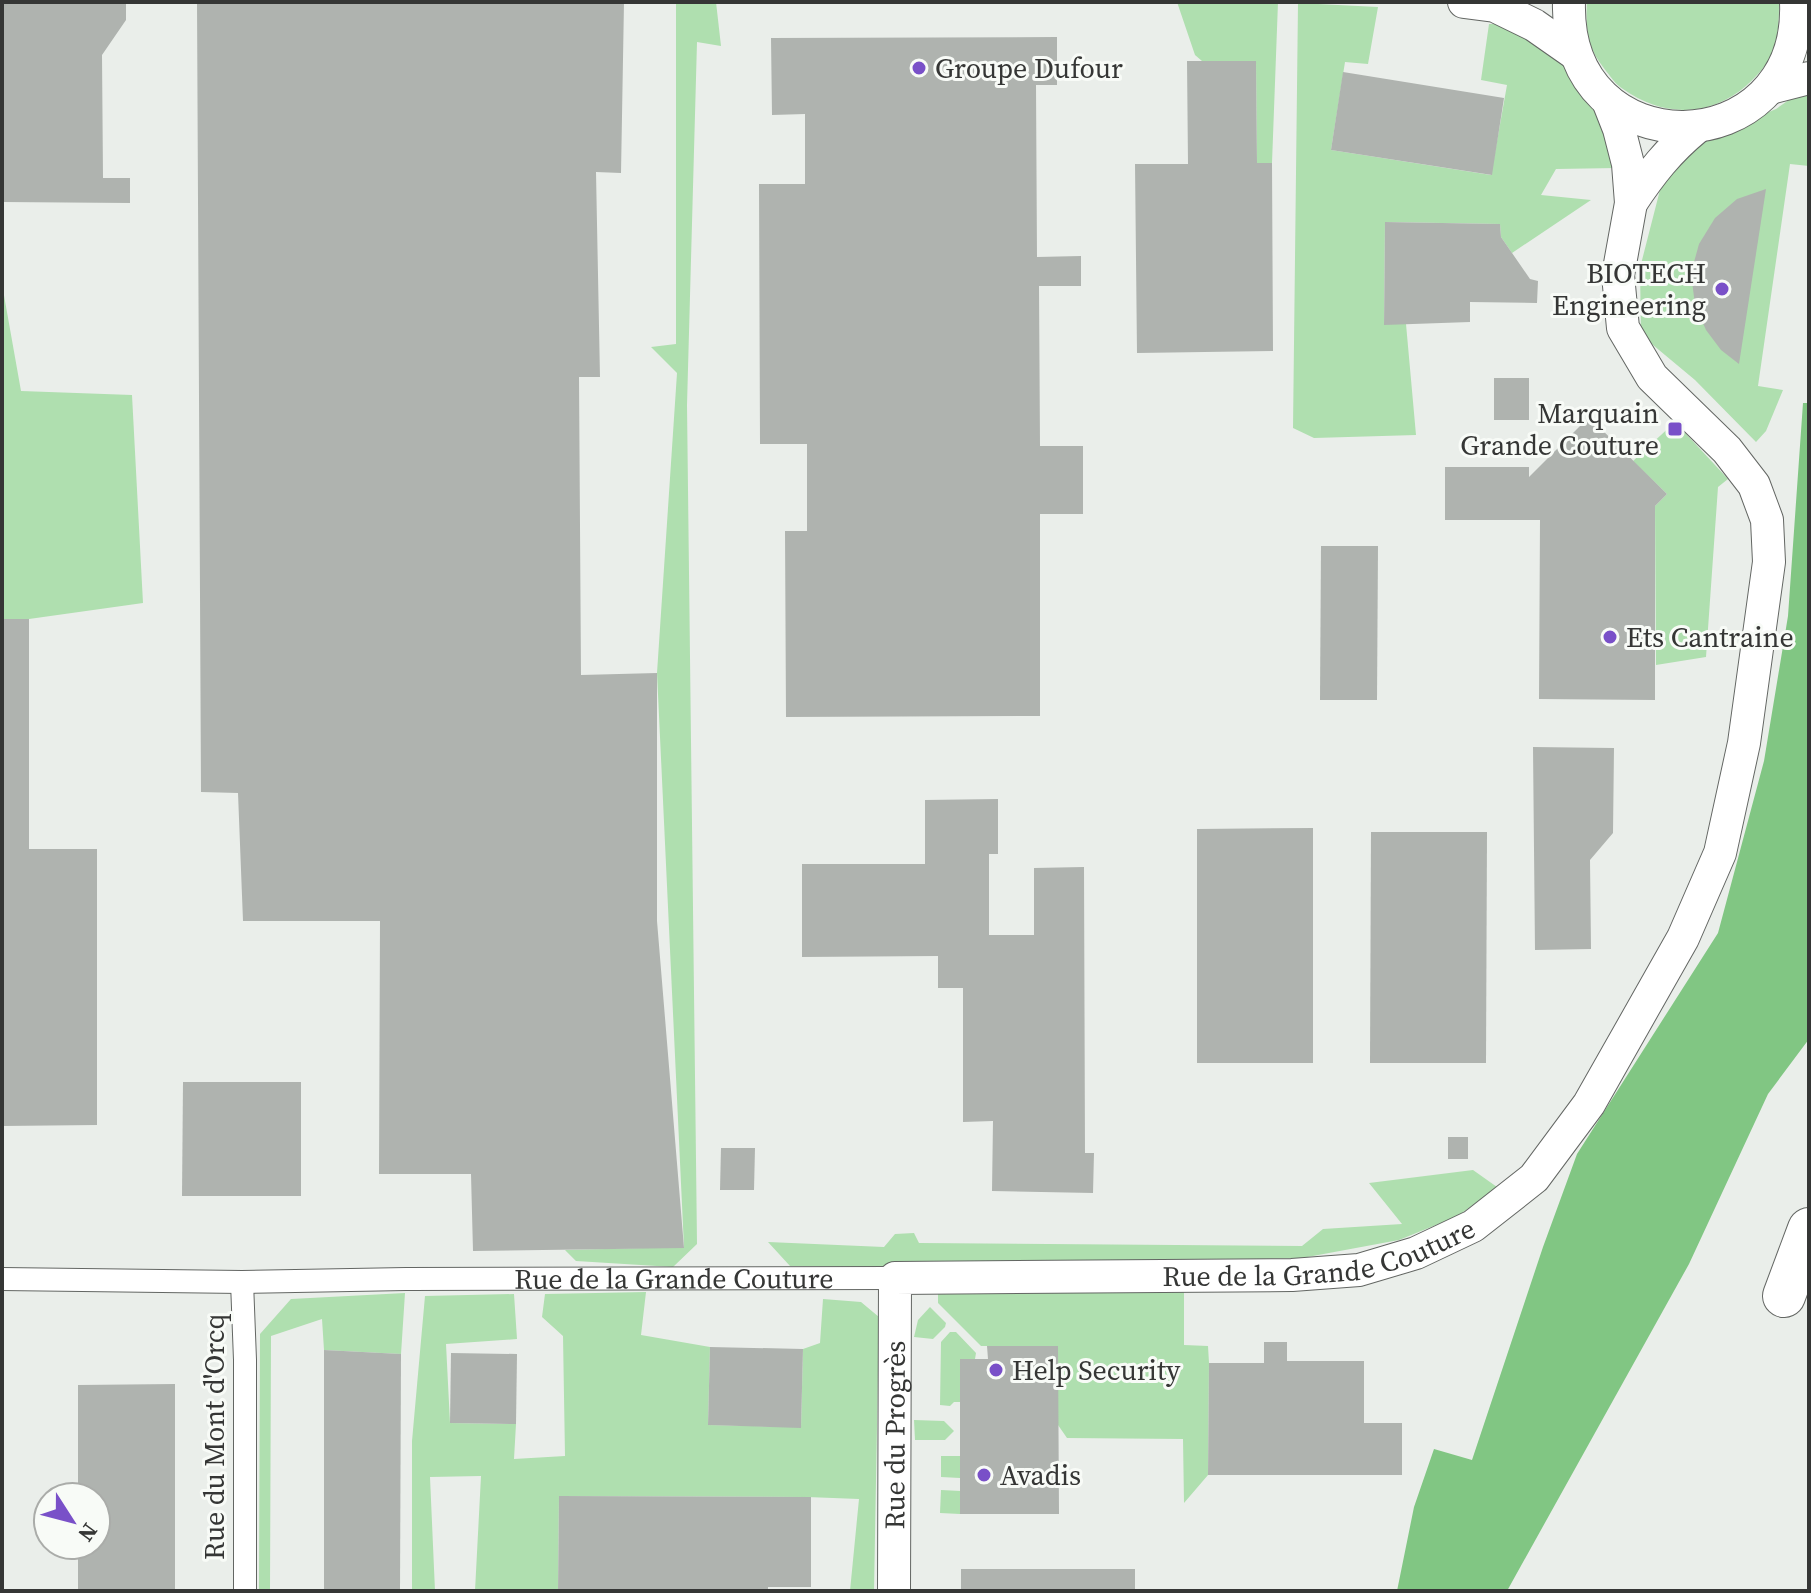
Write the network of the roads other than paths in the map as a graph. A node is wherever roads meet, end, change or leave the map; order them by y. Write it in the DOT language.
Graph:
graph roads {
  1 [pos="1569,2"];
  2 [pos="1796,2"];
  3 [pos="1804,2"];
  4 [pos="1489,3"];
  5 [pos="1809,8"];
  6 [pos="1574,53"];
  7 [pos="1809,78"];
  8 [pos="1770,88"];
  9 [pos="1608,101"];
  10 [pos="1696,128"];
  11 [pos="1631,203"];
  12 [pos="1809,1229"];
  13 [pos="895,1278"];
  14 [pos="2,1279"];
  15 [pos="242,1282"];
  16 [pos="1784,1296"];
  17 [pos="245,1591"];
  18 [pos="894,1591"];
  1 -- 6 [label="street"];
  2 -- 8 [label="street"];
  3 -- 5 [label="street"];
  4 -- 6 [label="street"];
  6 -- 9 [label="street"];
  7 -- 8 [label="street"];
  8 -- 10 [label="street"];
  9 -- 10 [label="street"];
  9 -- 11 [label="street, Rue de la Grande Couture"];
  10 -- 11 [label="street, Rue de la Grande Couture"];
  11 -- 13 [label="street, Rue de la Grande Couture"];
  12 -- 16 [label="highway"];
  13 -- 15 [label="street, Rue de la Grande Couture"];
  13 -- 18 [label="street, Rue du Progrès"];
  14 -- 15 [label="street, Rue de la Grande Couture"];
  15 -- 17 [label="street, Rue du Mont d'Orcq"];
}
